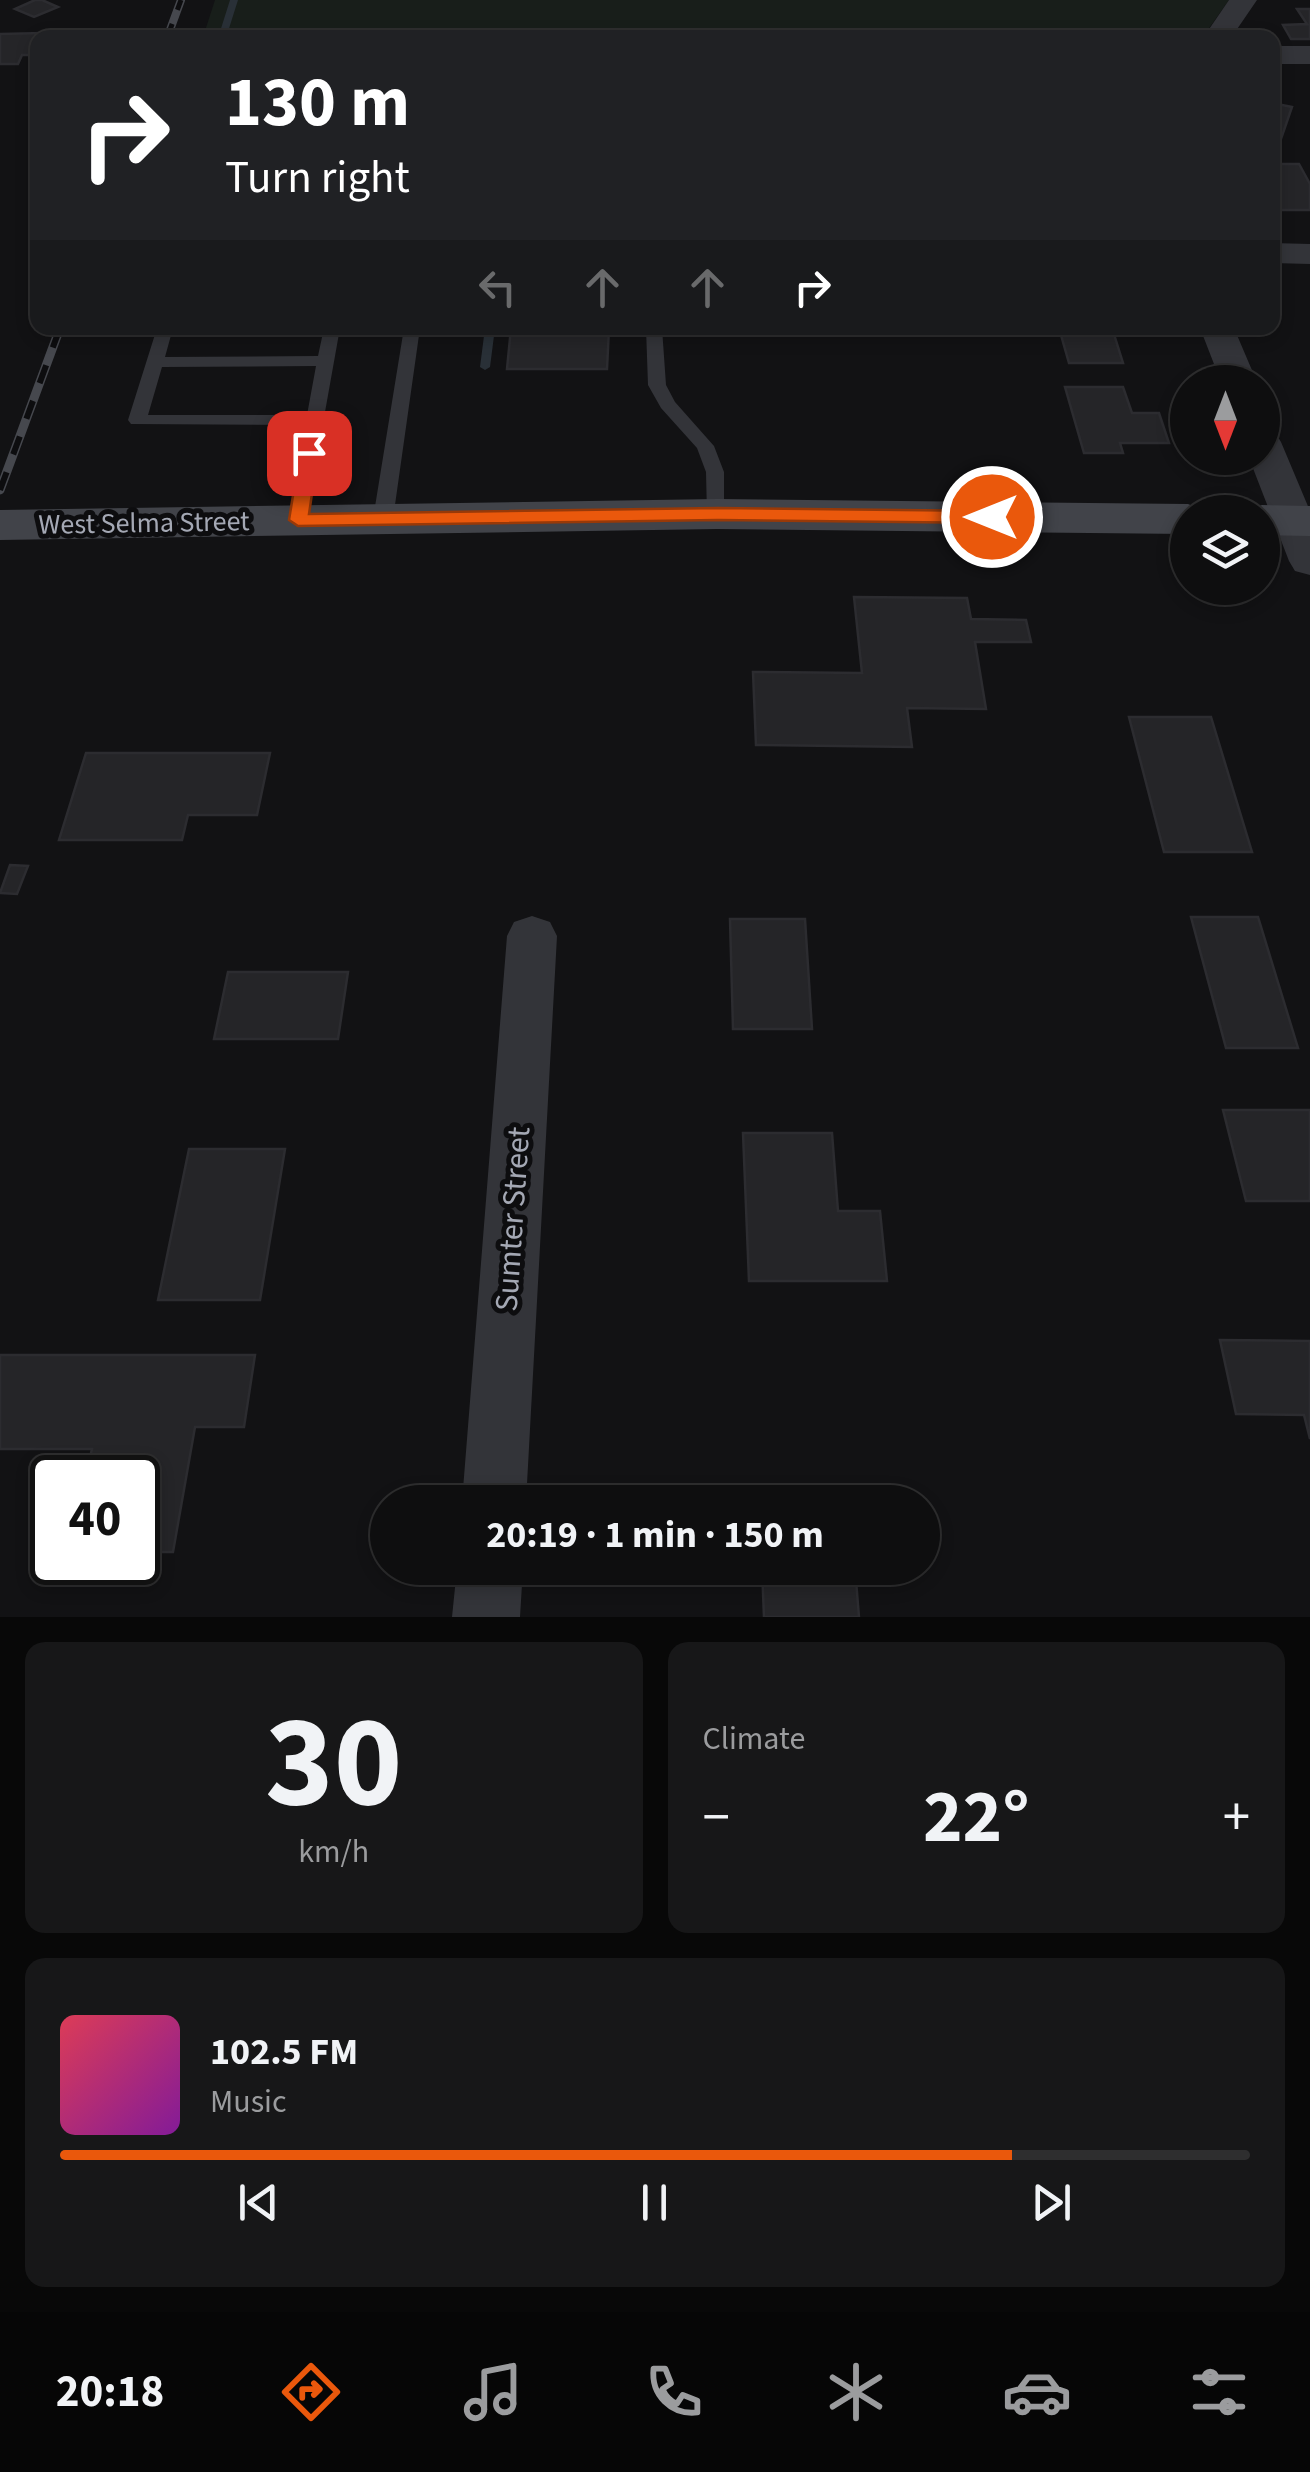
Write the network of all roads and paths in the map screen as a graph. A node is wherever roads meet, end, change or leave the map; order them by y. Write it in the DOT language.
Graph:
graph roads {
  1 [pos="1243,0"];
  2 [pos="1222,30"];
  3 [pos="1280,55"];
  4 [pos="1310,56"];
  5 [pos="1280,254"];
  6 [pos="1310,254"];
  7 [pos="163,335"];
  8 [pos="331,335"];
  9 [pos="411,335"];
  10 [pos="654,335"];
  11 [pos="1220,335"];
  12 [pos="326,361"];
  13 [pos="155,362"];
  14 [pos="1232,365"];
  15 [pos="315,420"];
  16 [pos="1274,475"];
  17 [pos="718,514"];
  18 [pos="383,519"];
  19 [pos="1170,519"];
  20 [pos="298,520"];
  21 [pos="0,526"];
  22 [pos="1294,530"];
  23 [pos="532,936"];
  24 [pos="495,1485"];
  25 [pos="489,1585"];
  26 [pos="486,1617"];
  1 -- 2 [label="street"];
  3 -- 4 [label="street"];
  5 -- 6 [label="street"];
  7 -- 13 [label="lane"];
  8 -- 12 [label="lane"];
  9 -- 18 [label="lane"];
  10 -- 17 [label="lane"];
  11 -- 14 [label="street"];
  12 -- 13 [label="lane"];
  12 -- 15 [label="lane"];
  13 -- 15 [label="lane"];
  15 -- 20 [label="lane"];
  16 -- 22 [label="street"];
  17 -- 18 [label="street, West Selma Street"];
  17 -- 19 [label="street, West Selma Street"];
  18 -- 20 [label="street, West Selma Street"];
  20 -- 21 [label="street, West Selma Street"];
  23 -- 24 [label="street, Sumter Street"];
  25 -- 26 [label="street"];
}
